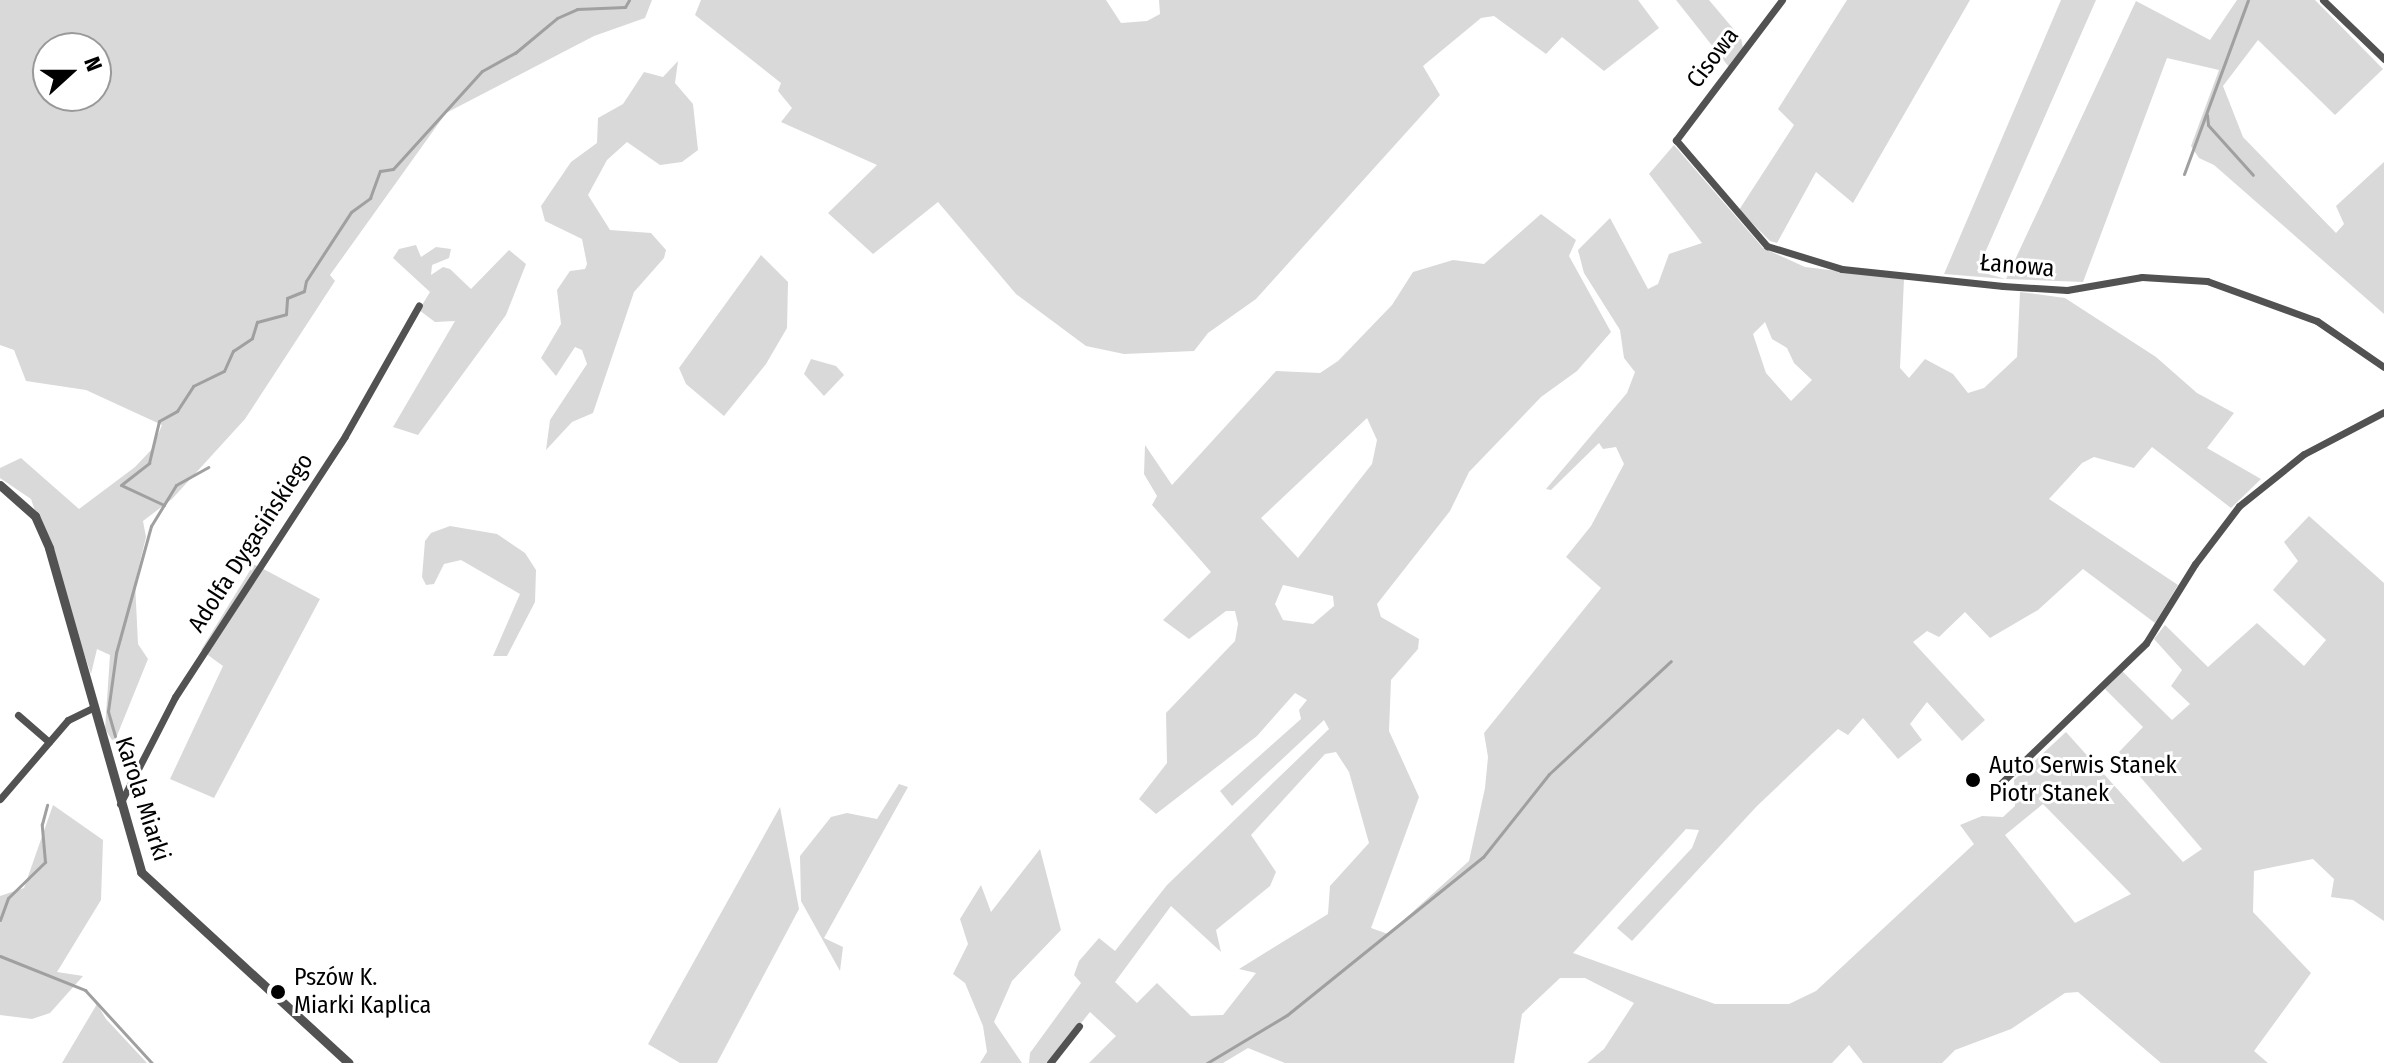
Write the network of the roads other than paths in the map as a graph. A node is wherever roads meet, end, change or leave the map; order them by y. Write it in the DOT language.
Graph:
graph roads {
  1 [pos="1782,0"];
  2 [pos="2323,0"];
  3 [pos="2384,59"];
  4 [pos="1676,140"];
  5 [pos="419,305"];
  6 [pos="2384,367"];
  7 [pos="2384,412"];
  8 [pos="0,485"];
  9 [pos="93,708"];
  10 [pos="18,715"];
  11 [pos="49,742"];
  12 [pos="1995,789"];
  13 [pos="0,799"];
  14 [pos="119,806"];
  15 [pos="1079,1026"];
  16 [pos="349,1063"];
  17 [pos="1050,1063"];
  1 -- 4 [label="street, Cisowa"];
  2 -- 3 [label="street"];
  4 -- 6 [label="street, Łanowa"];
  5 -- 14 [label="street, Adolfa Dygasińskiego"];
  7 -- 12 [label="street"];
  8 -- 9 [label="street, Karola Miarki"];
  9 -- 11 [label="street"];
  9 -- 14 [label="street, Karola Miarki"];
  10 -- 11 [label="street"];
  11 -- 13 [label="street"];
  14 -- 16 [label="street, Karola Miarki"];
  15 -- 17 [label="street"];
}
